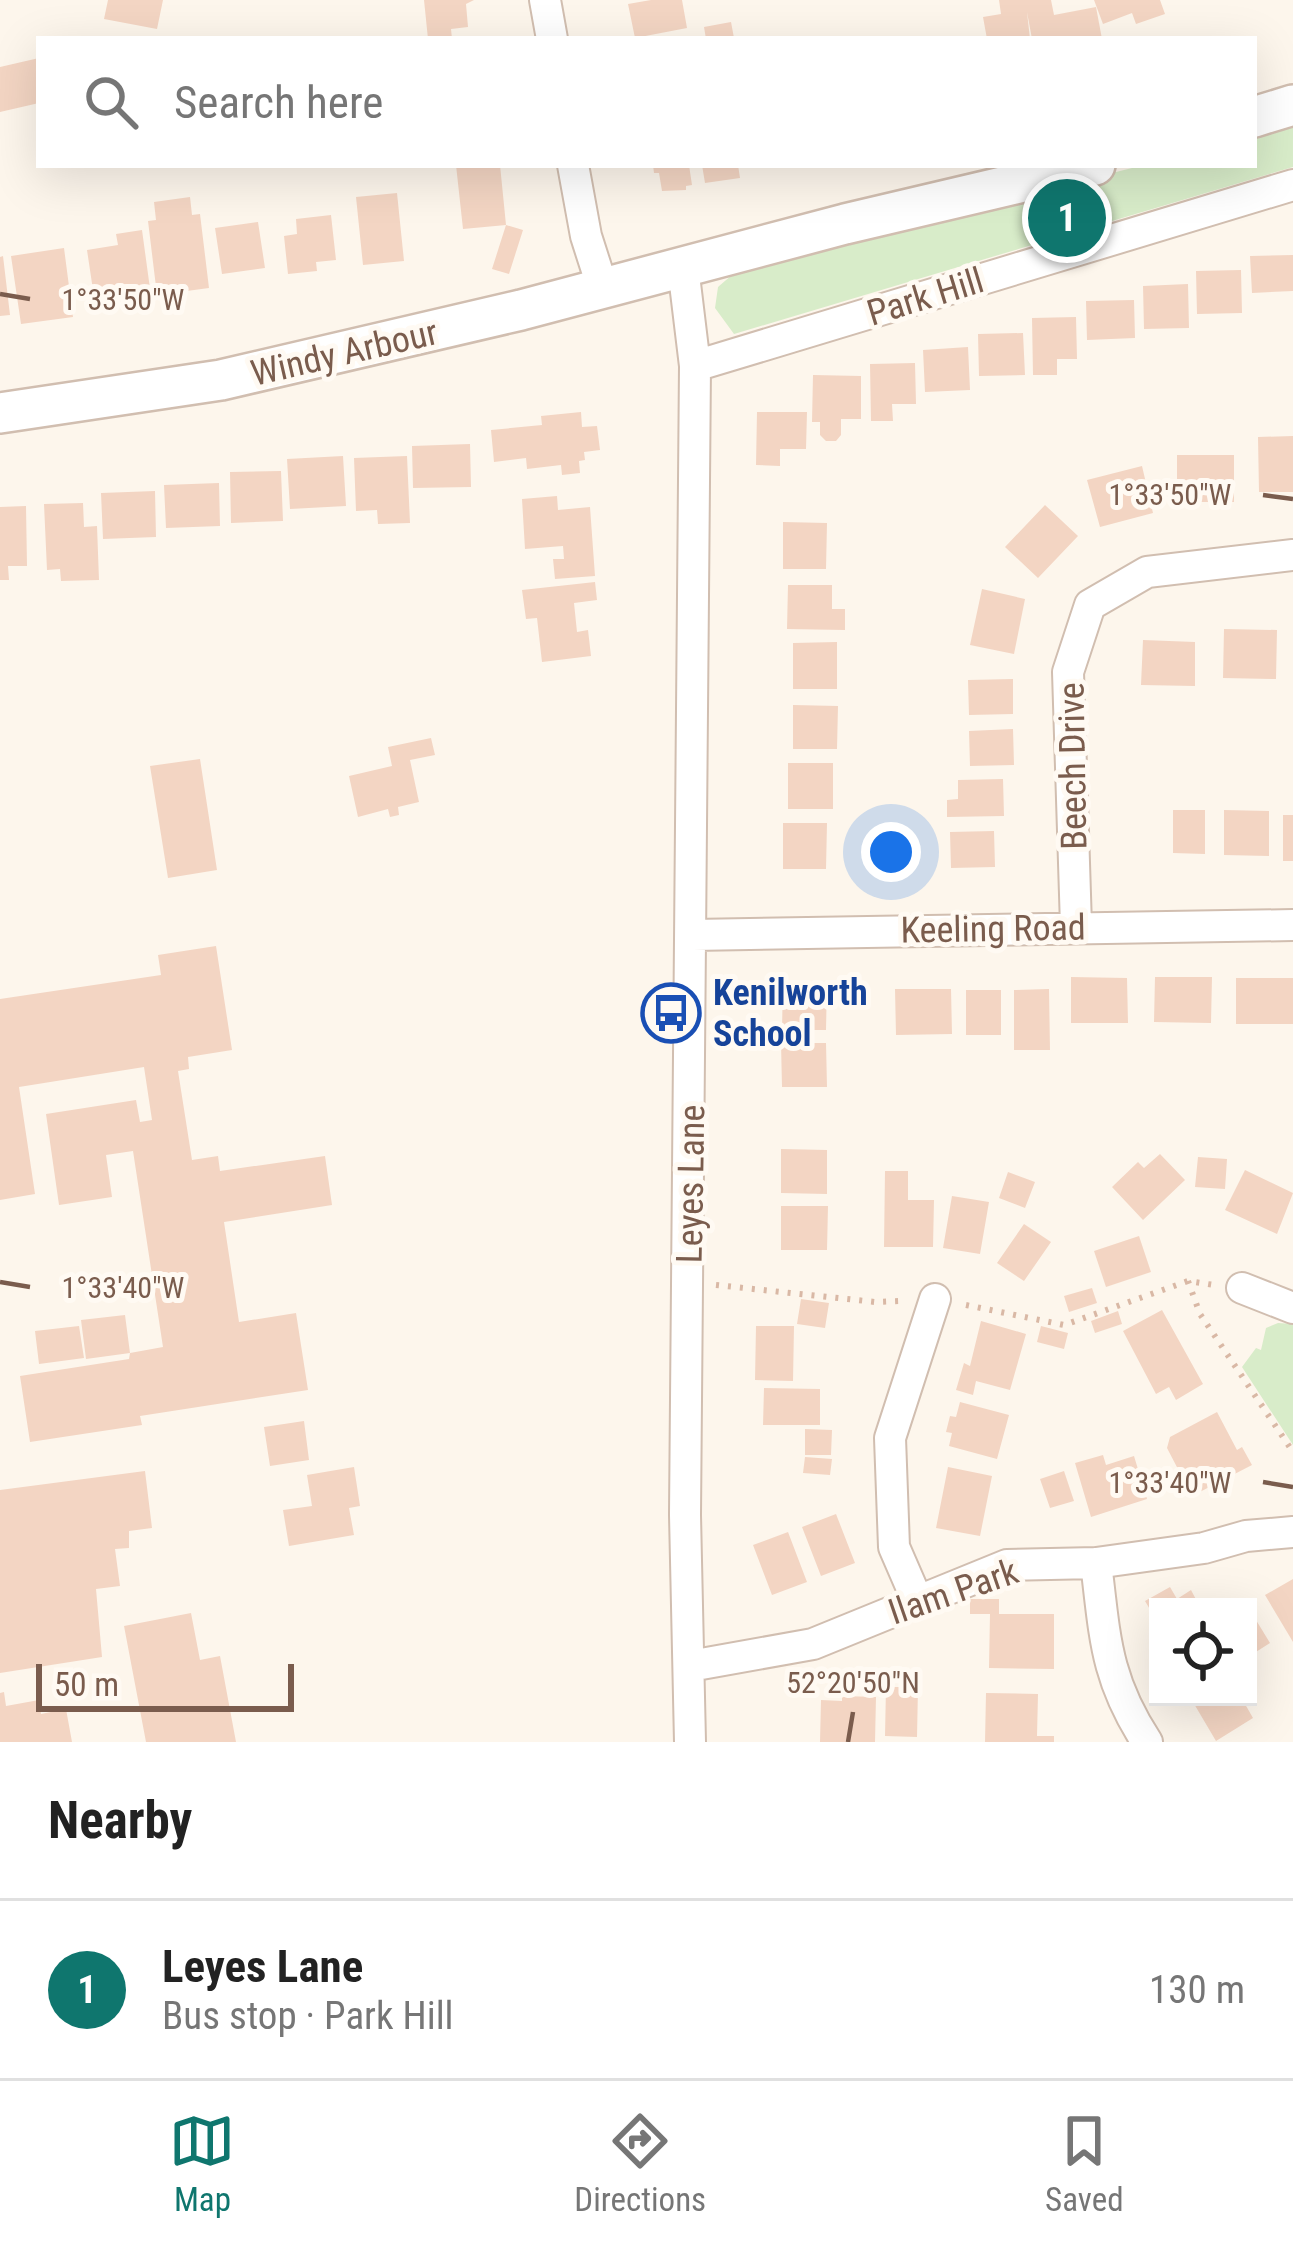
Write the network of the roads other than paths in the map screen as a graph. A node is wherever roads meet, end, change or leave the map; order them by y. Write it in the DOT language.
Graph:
graph roads {
  1 [pos="545,0"];
  2 [pos="551,36"];
  3 [pos="1293,105"];
  4 [pos="1257,116"];
  5 [pos="575,168"];
  6 [pos="1083,168"];
  7 [pos="1293,185"];
  8 [pos="683,267"];
  9 [pos="602,286"];
  10 [pos="695,366"];
  11 [pos="0,413"];
  12 [pos="1293,555"];
  13 [pos="1293,925"];
  14 [pos="1076,926"];
  15 [pos="693,935"];
  16 [pos="1242,1288"];
  17 [pos="935,1299"];
  18 [pos="1293,1307"];
  19 [pos="1293,1532"];
  20 [pos="1096,1563"];
  21 [pos="917,1600"];
  22 [pos="690,1666"];
  23 [pos="690,1742"];
  24 [pos="1147,1742"];
  1 -- 2 [label="street"];
  3 -- 4 [label="street"];
  5 -- 9 [label="street"];
  6 -- 8 [label="street"];
  7 -- 10 [label="street, Park Hill"];
  8 -- 9 [label="street, Windy Arbour"];
  8 -- 10 [label="street, Leyes Lane"];
  9 -- 11 [label="street, Windy Arbour"];
  10 -- 15 [label="street, Leyes Lane"];
  12 -- 14 [label="street, Beech Drive"];
  13 -- 14 [label="street, Keeling Road"];
  14 -- 15 [label="street, Keeling Road"];
  15 -- 22 [label="street, Leyes Lane"];
  16 -- 18 [label="street"];
  17 -- 21 [label="street"];
  19 -- 20 [label="street, Ilam Park"];
  20 -- 21 [label="street, Ilam Park"];
  20 -- 24 [label="street"];
  21 -- 22 [label="street, Ilam Park"];
  22 -- 23 [label="street, Leyes Lane"];
}
